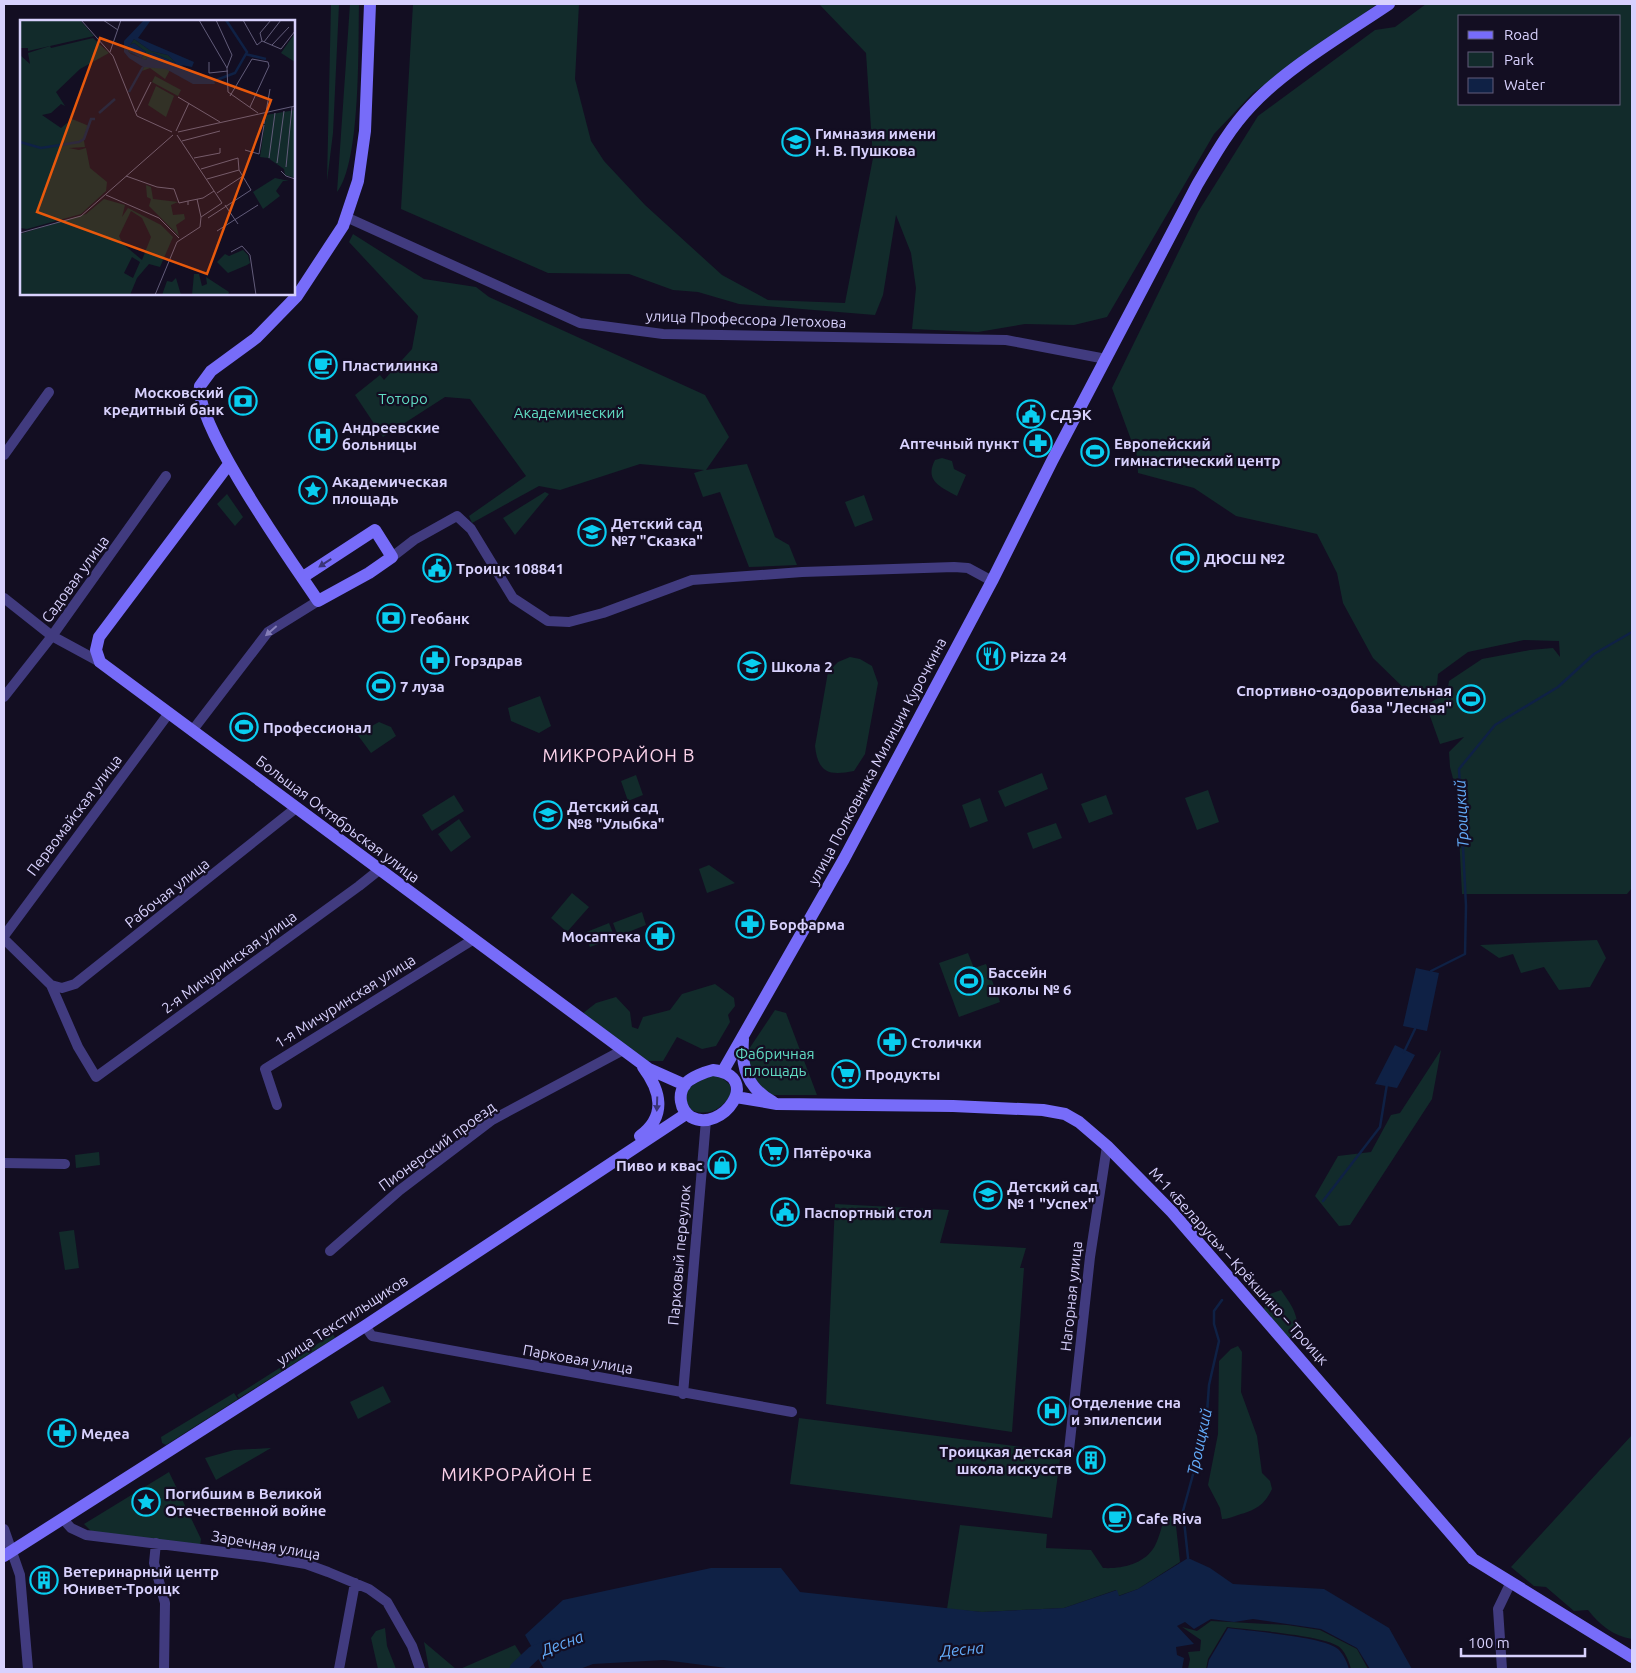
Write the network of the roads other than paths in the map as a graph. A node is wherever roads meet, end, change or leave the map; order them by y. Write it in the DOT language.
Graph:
graph roads {
  1 [pos="370,4"];
  2 [pos="1389,4"];
  3 [pos="346,217"];
  4 [pos="1106,359"];
  5 [pos="49,392"];
  6 [pos="4,455"];
  7 [pos="229,464"];
  8 [pos="166,476"];
  9 [pos="392,557"];
  10 [pos="303,577"];
  11 [pos="992,581"];
  12 [pos="4,598"];
  13 [pos="318,601"];
  14 [pos="52,636"];
  15 [pos="100,662"];
  16 [pos="4,697"];
  17 [pos="169,713"];
  18 [pos="192,730"];
  19 [pos="296,808"];
  20 [pos="379,870"];
  21 [pos="4,938"];
  22 [pos="474,938"];
  23 [pos="51,985"];
  24 [pos="743,1039"];
  25 [pos="623,1050"];
  26 [pos="639,1061"];
  27 [pos="723,1071"];
  28 [pos="684,1085"];
  29 [pos="736,1096"];
  30 [pos="777,1104"];
  31 [pos="277,1105"];
  32 [pos="686,1114"];
  33 [pos="706,1120"];
  34 [pos="1107,1146"];
  35 [pos="618,1158"];
  36 [pos="4,1163"];
  37 [pos="65,1164"];
  38 [pos="330,1251"];
  39 [pos="365,1326"];
  40 [pos="683,1394"];
  41 [pos="792,1412"];
  42 [pos="1069,1450"];
  43 [pos="64,1519"];
  44 [pos="4,1529"];
  45 [pos="156,1543"];
  46 [pos="8,1553"];
  47 [pos="1510,1582"];
  48 [pos="355,1583"];
  49 [pos="1632,1657"];
  50 [pos="28,1669"];
  51 [pos="164,1669"];
  52 [pos="338,1669"];
  53 [pos="420,1669"];
  54 [pos="1502,1669"];
  1 -- 3 [label="main road"];
  2 -- 4 [label="main road, улица Полковника Милиции Курочкина"];
  3 -- 4 [label="street, улица Профессора Летохова"];
  3 -- 7 [label="main road"];
  4 -- 11 [label="main road, улица Полковника Милиции Курочкина"];
  5 -- 6 [label="street"];
  7 -- 10 [label="main road"];
  7 -- 15 [label="main road"];
  8 -- 14 [label="street, Садовая улица"];
  9 -- 10 [label="main road, one-way"];
  9 -- 11 [label="street"];
  9 -- 13 [label="main road"];
  10 -- 13 [label="main road"];
  11 -- 24 [label="main road, улица Полковника Милиции Курочкина"];
  12 -- 14 [label="street"];
  13 -- 18 [label="street, one-way"];
  14 -- 15 [label="street"];
  14 -- 16 [label="street, Садовая улица"];
  15 -- 17 [label="main road, Большая Октябрьская улица"];
  17 -- 18 [label="main road, Большая Октябрьская улица"];
  17 -- 21 [label="street, Первомайская улица"];
  18 -- 19 [label="main road, Большая Октябрьская улица"];
  19 -- 20 [label="main road, Большая Октябрьская улица"];
  19 -- 23 [label="street, Рабочая улица"];
  20 -- 22 [label="main road, Большая Октябрьская улица"];
  20 -- 23 [label="street, 2-я Мичуринская улица"];
  21 -- 23 [label="street"];
  22 -- 25 [label="main road, Большая Октябрьская улица"];
  22 -- 31 [label="street, 1-я Мичуринская улица"];
  24 -- 27 [label="main road, улица Полковника Милиции Курочкина"];
  24 -- 30 [label="main road"];
  25 -- 26 [label="main road, Большая Октябрьская улица"];
  25 -- 38 [label="street, Пионерский проезд"];
  26 -- 28 [label="main road, Большая Октябрьская улица"];
  26 -- 35 [label="main road, one-way"];
  27 -- 28 [label="main road"];
  27 -- 29 [label="main road"];
  28 -- 32 [label="main road"];
  29 -- 30 [label="main road, М-1 «Беларусь» – Крёкшино – Троицк"];
  29 -- 33 [label="main road"];
  30 -- 34 [label="main road, М-1 «Беларусь» – Крёкшино – Троицк"];
  32 -- 33 [label="main road"];
  32 -- 35 [label="main road, улица Текстильщиков"];
  33 -- 40 [label="street, Парковый переулок"];
  34 -- 42 [label="street, Нагорная улица"];
  34 -- 47 [label="main road, М-1 «Беларусь» – Крёкшино – Троицк"];
  35 -- 39 [label="main road, улица Текстильщиков"];
  36 -- 37 [label="street"];
  39 -- 40 [label="street, Парковая улица"];
  39 -- 43 [label="main road, улица Текстильщиков"];
  40 -- 41 [label="street, Парковая улица"];
  43 -- 45 [label="street, Заречная улица"];
  43 -- 46 [label="main road, улица Текстильщиков"];
  44 -- 46 [label="street"];
  45 -- 48 [label="street, Заречная улица"];
  45 -- 51 [label="street"];
  46 -- 50 [label="street"];
  47 -- 49 [label="main road, М-1 «Беларусь» – Крёкшино – Троицк"];
  47 -- 54 [label="street"];
  48 -- 52 [label="street"];
  48 -- 53 [label="street, Заречная улица"];
}
